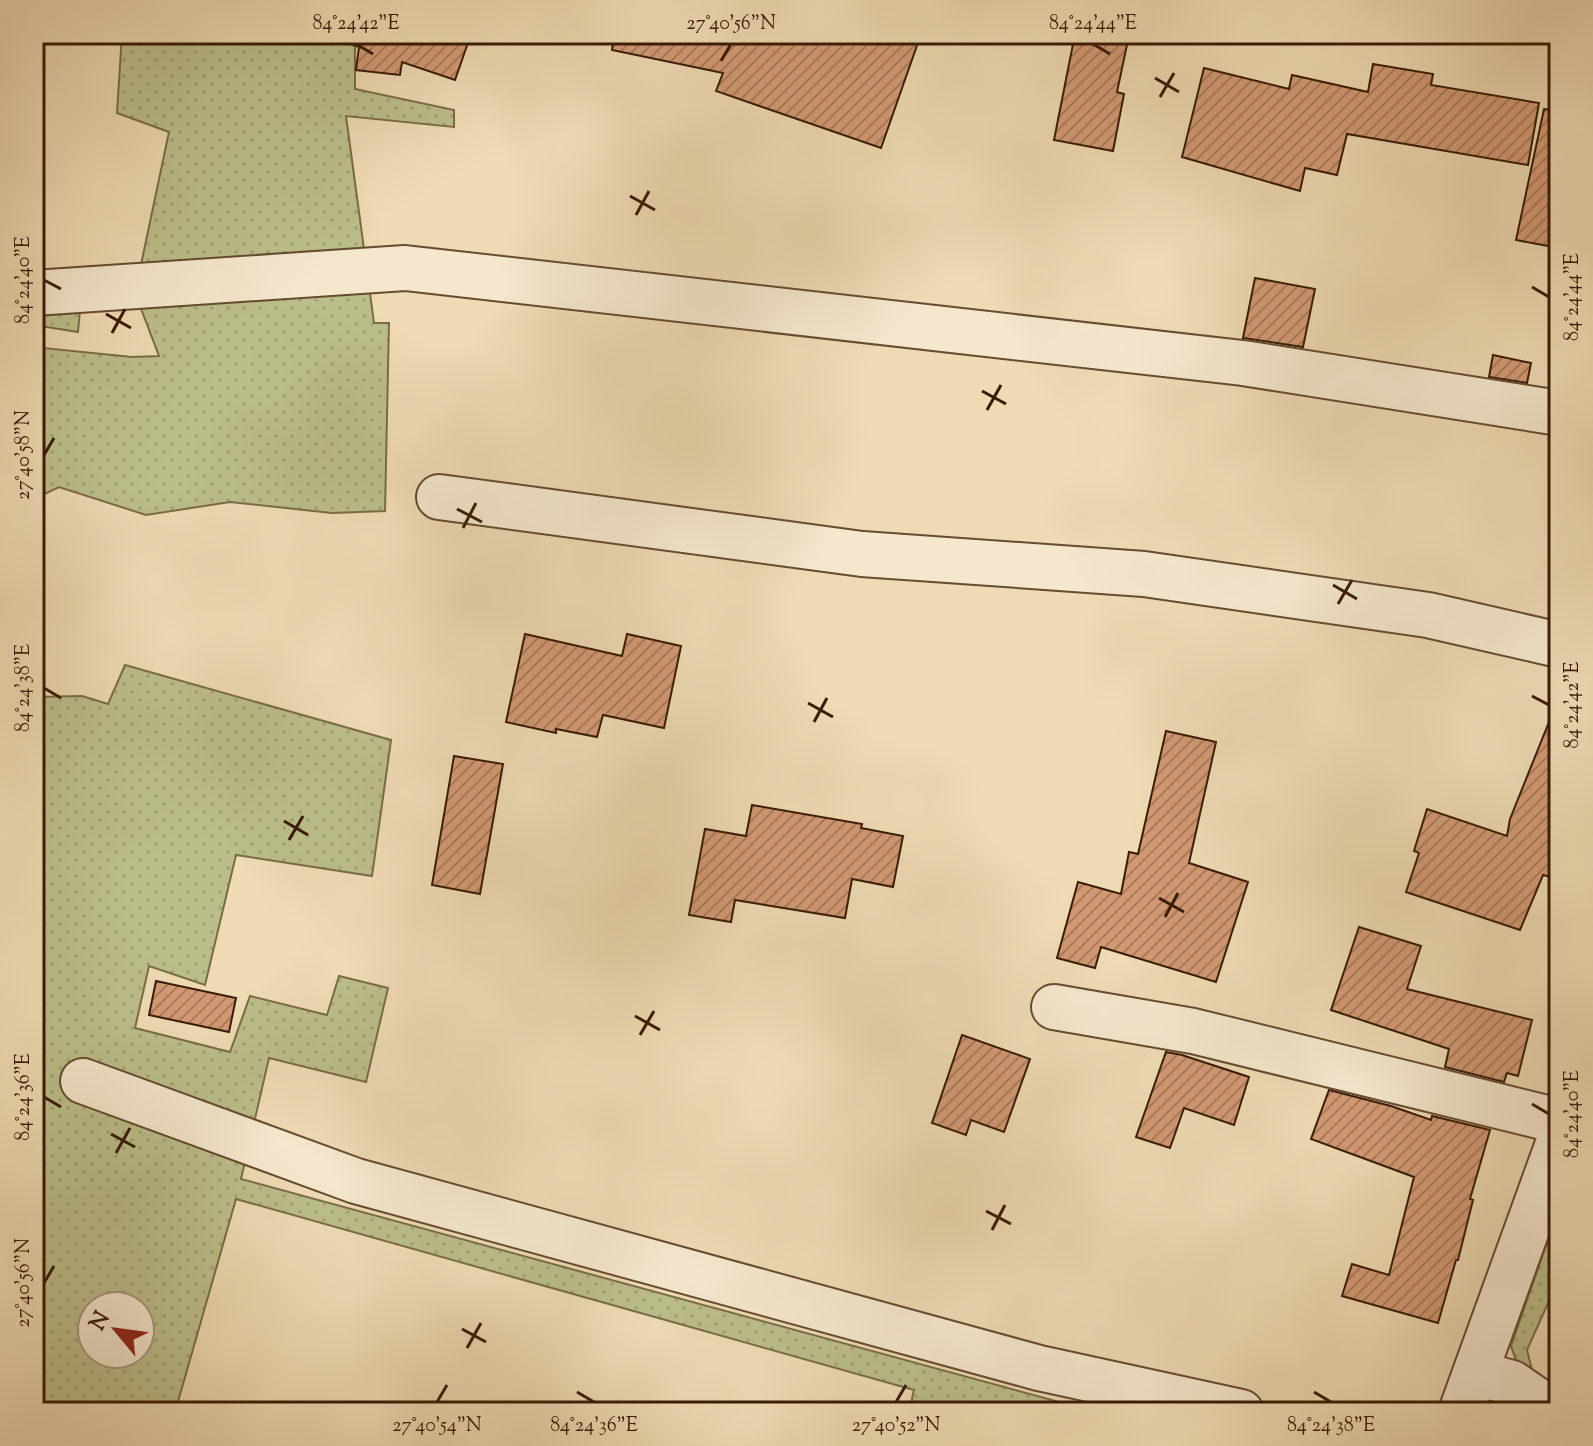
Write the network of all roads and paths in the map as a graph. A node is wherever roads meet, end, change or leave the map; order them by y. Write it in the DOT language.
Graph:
graph roads {
  1 [pos="34,293"];
  2 [pos="1559,413"];
  3 [pos="439,497"];
  4 [pos="1559,645"];
  5 [pos="1054,1007"];
  6 [pos="83,1081"];
  7 [pos="1559,1121"];
  8 [pos="1559,1141"];
  9 [pos="1468,1392"];
  10 [pos="1241,1412"];
  11 [pos="1554,1412"];
  1 -- 2 [label="street"];
  3 -- 4 [label="street"];
  5 -- 7 [label="street"];
  6 -- 10 [label="street"];
  8 -- 9 [label="street"];
  9 -- 11 [label="street"];
}
